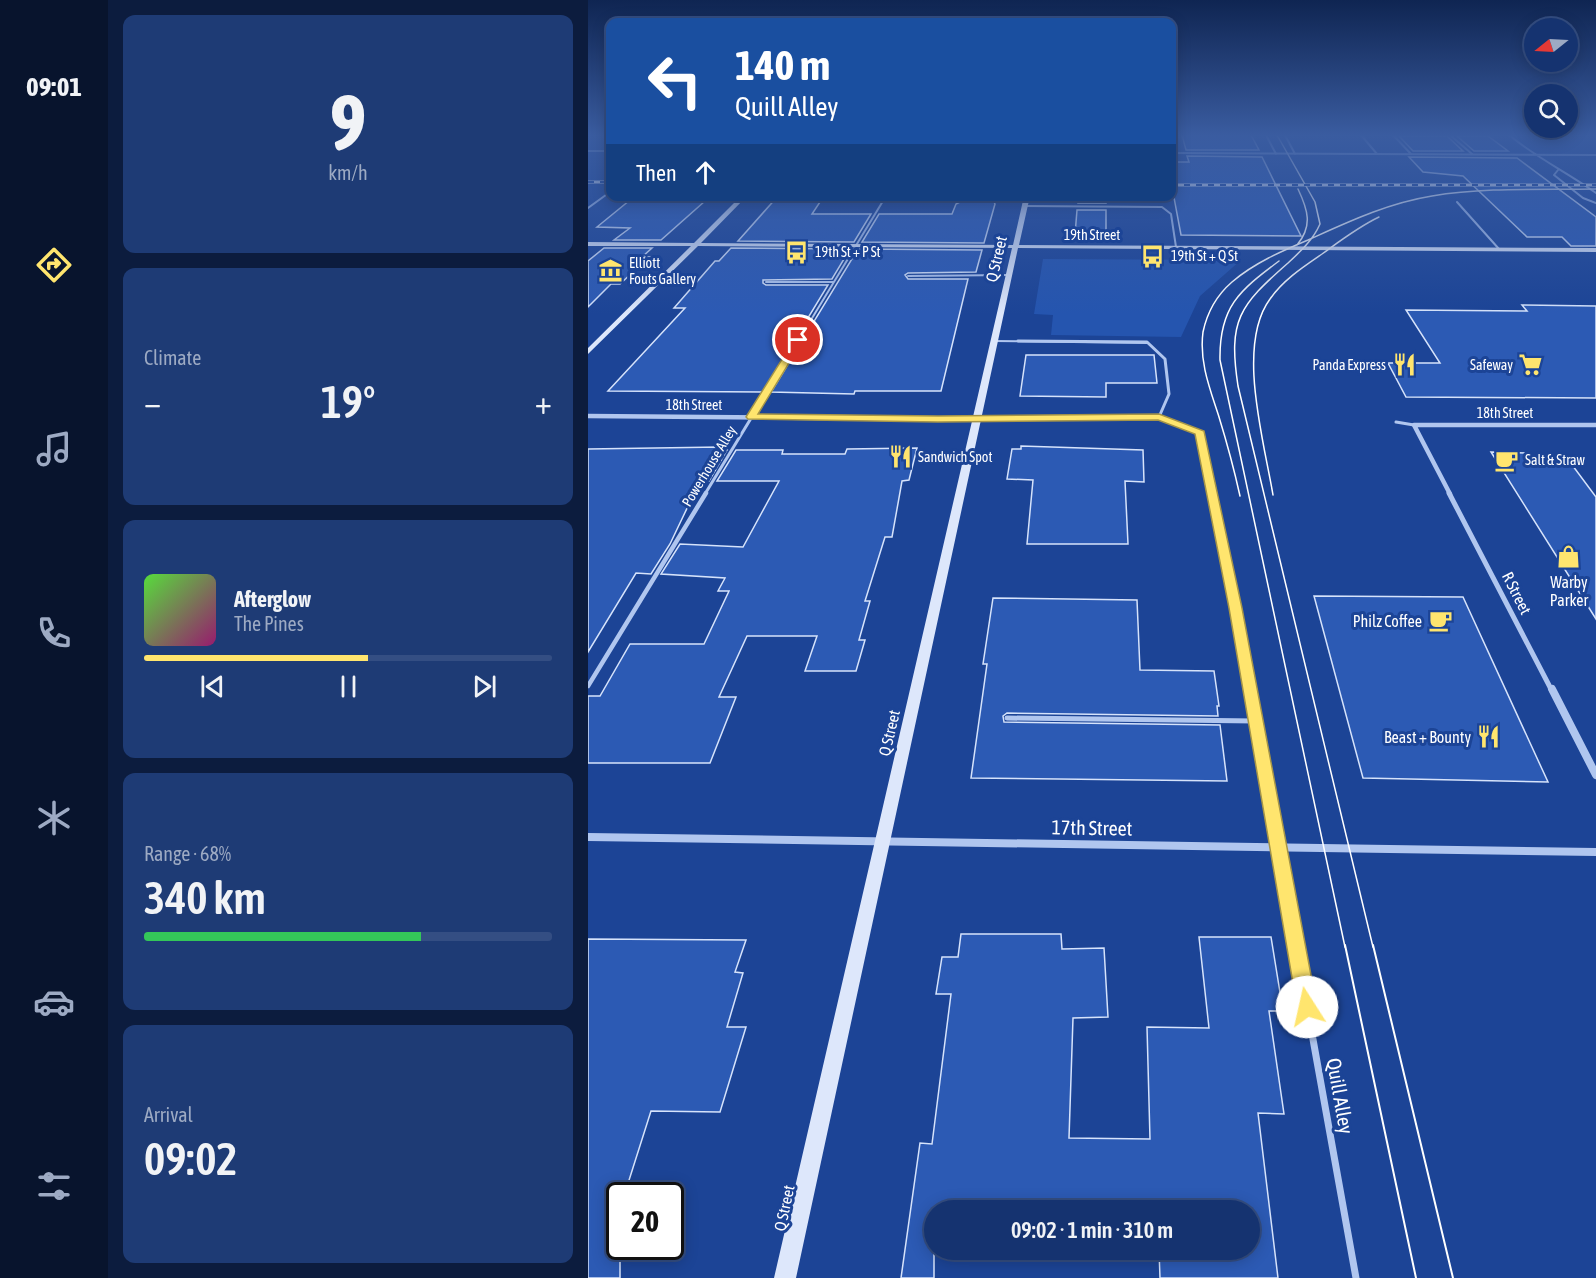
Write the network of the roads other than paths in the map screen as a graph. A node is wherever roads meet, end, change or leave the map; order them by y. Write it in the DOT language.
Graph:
graph roads {
  1 [pos="606,195"];
  2 [pos="1578,195"];
  3 [pos="740,201"];
  4 [pos="883,201"];
  5 [pos="996,201"];
  6 [pos="1026,202"];
  7 [pos="1457,202"];
  8 [pos="1596,203"];
  9 [pos="589,207"];
  10 [pos="588,244"];
  11 [pos="697,244"];
  12 [pos="856,245"];
  13 [pos="1016,246"];
  14 [pos="1176,247"];
  15 [pos="1499,249"];
  16 [pos="1596,250"];
  17 [pos="1009,275"];
  18 [pos="908,276"];
  19 [pos="766,282"];
  20 [pos="833,282"];
  21 [pos="994,341"];
  22 [pos="588,352"];
  23 [pos="588,417"];
  24 [pos="751,417"];
  25 [pos="1159,417"];
  26 [pos="977,418"];
  27 [pos="1396,422"];
  28 [pos="1413,425"];
  29 [pos="1596,425"];
  30 [pos="588,686"];
  31 [pos="1007,718"];
  32 [pos="1255,721"];
  33 [pos="1596,775"];
  34 [pos="588,837"];
  35 [pos="881,843"];
  36 [pos="1278,847"];
  37 [pos="1596,852"];
  38 [pos="785,1278"];
  39 [pos="1356,1278"];
  1 -- 9 [label="lane"];
  2 -- 8 [label="street"];
  3 -- 11 [label="main road"];
  4 -- 12 [label="lane, Powerhouse Alley"];
  5 -- 6 [label="lane"];
  6 -- 13 [label="main road, Q Street"];
  6 -- 14 [label="lane"];
  7 -- 15 [label="lane"];
  10 -- 11 [label="main road, 19th Street"];
  11 -- 12 [label="main road, 19th Street"];
  11 -- 22 [label="main road"];
  12 -- 13 [label="main road, 19th Street"];
  12 -- 20 [label="lane, Powerhouse Alley"];
  13 -- 14 [label="main road, 19th Street"];
  13 -- 17 [label="main road, Q Street"];
  14 -- 15 [label="main road, 19th Street"];
  15 -- 16 [label="main road, 19th Street"];
  17 -- 18 [label="lane"];
  17 -- 21 [label="main road, Q Street"];
  19 -- 20 [label="lane"];
  20 -- 24 [label="lane, Powerhouse Alley"];
  21 -- 25 [label="lane"];
  21 -- 26 [label="main road, Q Street"];
  23 -- 24 [label="street, 18th Street"];
  24 -- 26 [label="street, 18th Street"];
  24 -- 30 [label="lane, Powerhouse Alley"];
  25 -- 26 [label="street, 18th Street"];
  25 -- 32 [label="lane, Quill Alley"];
  26 -- 35 [label="main road, Q Street"];
  27 -- 28 [label="lane"];
  28 -- 29 [label="street, 18th Street"];
  28 -- 33 [label="street, R Street"];
  31 -- 32 [label="lane"];
  32 -- 36 [label="lane, Quill Alley"];
  34 -- 35 [label="street, 17th Street"];
  35 -- 36 [label="street, 17th Street"];
  35 -- 38 [label="main road, Q Street"];
  36 -- 37 [label="street, 17th Street"];
  36 -- 39 [label="lane, Quill Alley"];
}
